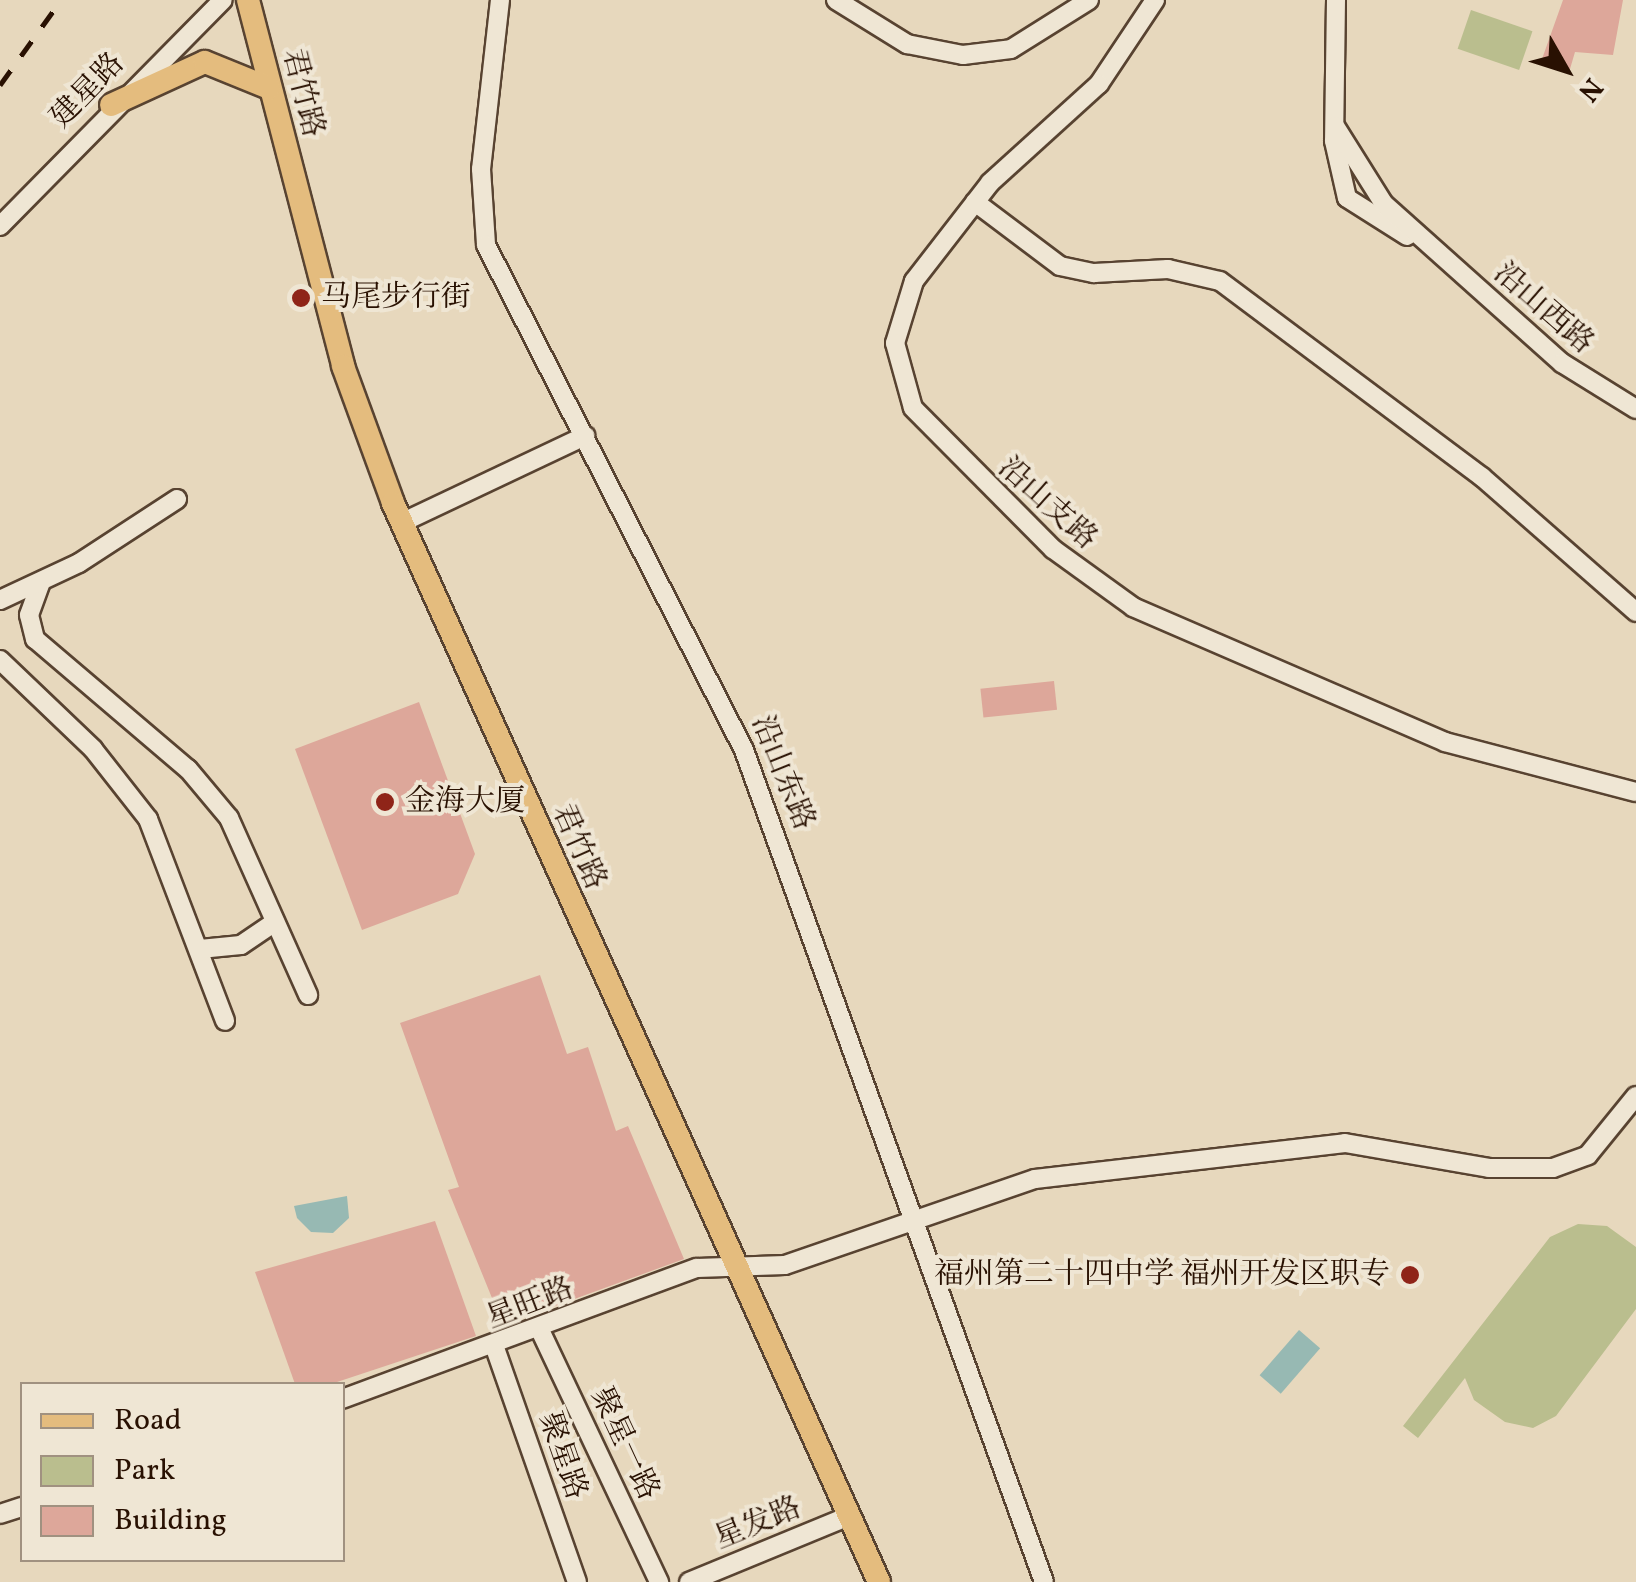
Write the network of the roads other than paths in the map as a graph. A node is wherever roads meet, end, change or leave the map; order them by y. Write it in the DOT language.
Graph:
graph roads {
  1 [pos="223,0"];
  2 [pos="248,0"];
  3 [pos="500,0"];
  4 [pos="836,0"];
  5 [pos="1088,0"];
  6 [pos="1155,0"];
  7 [pos="1336,0"];
  8 [pos="269,88"];
  9 [pos="110,106"];
  10 [pos="1336,126"];
  11 [pos="1376,195"];
  12 [pos="975,202"];
  13 [pos="1359,212"];
  14 [pos="0,226"];
  15 [pos="1466,280"];
  16 [pos="1636,409"];
  17 [pos="584,436"];
  18 [pos="177,500"];
  19 [pos="400,523"];
  20 [pos="41,582"];
  21 [pos="0,600"];
  22 [pos="1636,612"];
  23 [pos="0,660"];
  24 [pos="1636,792"];
  25 [pos="275,922"];
  26 [pos="200,949"];
  27 [pos="308,995"];
  28 [pos="225,1021"];
  29 [pos="1636,1096"];
  30 [pos="916,1217"];
  31 [pos="737,1264"];
  32 [pos="540,1330"];
  33 [pos="495,1348"];
  34 [pos="345,1398"];
  35 [pos="849,1516"];
  36 [pos="577,1582"];
  37 [pos="659,1582"];
  38 [pos="689,1582"];
  39 [pos="880,1582"];
  40 [pos="1044,1582"];
  1 -- 9 [label="street, 建星路"];
  2 -- 8 [label="main road, 君竹路"];
  3 -- 17 [label="street, 沿山东路"];
  4 -- 5 [label="street"];
  6 -- 12 [label="street, 沿山支路"];
  7 -- 10 [label="street"];
  8 -- 9 [label="main road"];
  8 -- 19 [label="main road, 君竹路"];
  9 -- 14 [label="street, 建星路"];
  10 -- 11 [label="street, 沿山西路"];
  10 -- 13 [label="street"];
  11 -- 13 [label="street"];
  11 -- 15 [label="street, 沿山西路"];
  12 -- 22 [label="street"];
  12 -- 24 [label="street, 沿山支路"];
  13 -- 15 [label="street, 沿山西路"];
  15 -- 16 [label="street, 沿山西路"];
  17 -- 19 [label="street"];
  17 -- 30 [label="street, 沿山东路"];
  18 -- 20 [label="street"];
  19 -- 31 [label="main road, 君竹路"];
  20 -- 21 [label="street"];
  20 -- 25 [label="street"];
  23 -- 26 [label="street"];
  25 -- 26 [label="street"];
  25 -- 27 [label="street"];
  26 -- 28 [label="street"];
  29 -- 30 [label="street"];
  30 -- 31 [label="street"];
  30 -- 40 [label="street, 沿山东路"];
  31 -- 32 [label="street, 星旺路"];
  31 -- 35 [label="main road, 君竹路"];
  32 -- 33 [label="street, 星旺路"];
  32 -- 37 [label="street, 聚星一路"];
  33 -- 34 [label="street, 星旺路"];
  33 -- 36 [label="street, 聚星路"];
  35 -- 38 [label="street, 星发路"];
  35 -- 39 [label="main road, 君竹路"];
}
